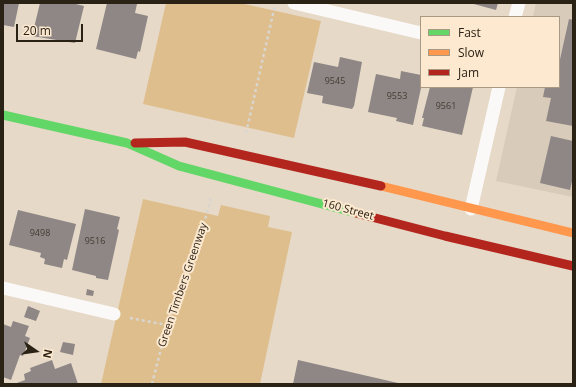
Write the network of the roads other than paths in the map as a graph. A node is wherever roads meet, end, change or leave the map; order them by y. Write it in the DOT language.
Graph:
graph roads {
  1 [pos="294,3"];
  2 [pos="519,3"];
  3 [pos="515,16"];
  4 [pos="420,33"];
  5 [pos="499,88"];
  6 [pos="3,115"];
  7 [pos="127,143"];
  8 [pos="471,210"];
  9 [pos="573,233"];
  10 [pos="573,266"];
  11 [pos="3,288"];
  12 [pos="114,314"];
  1 -- 4 [label="lane"];
  2 -- 3 [label="lane"];
  5 -- 8 [label="lane"];
  6 -- 7 [label="main road, 160 Street"];
  7 -- 8 [label="main road, 160 Street"];
  7 -- 10 [label="main road, 160 Street"];
  8 -- 9 [label="main road, 160 Street"];
  11 -- 12 [label="lane"];
}
